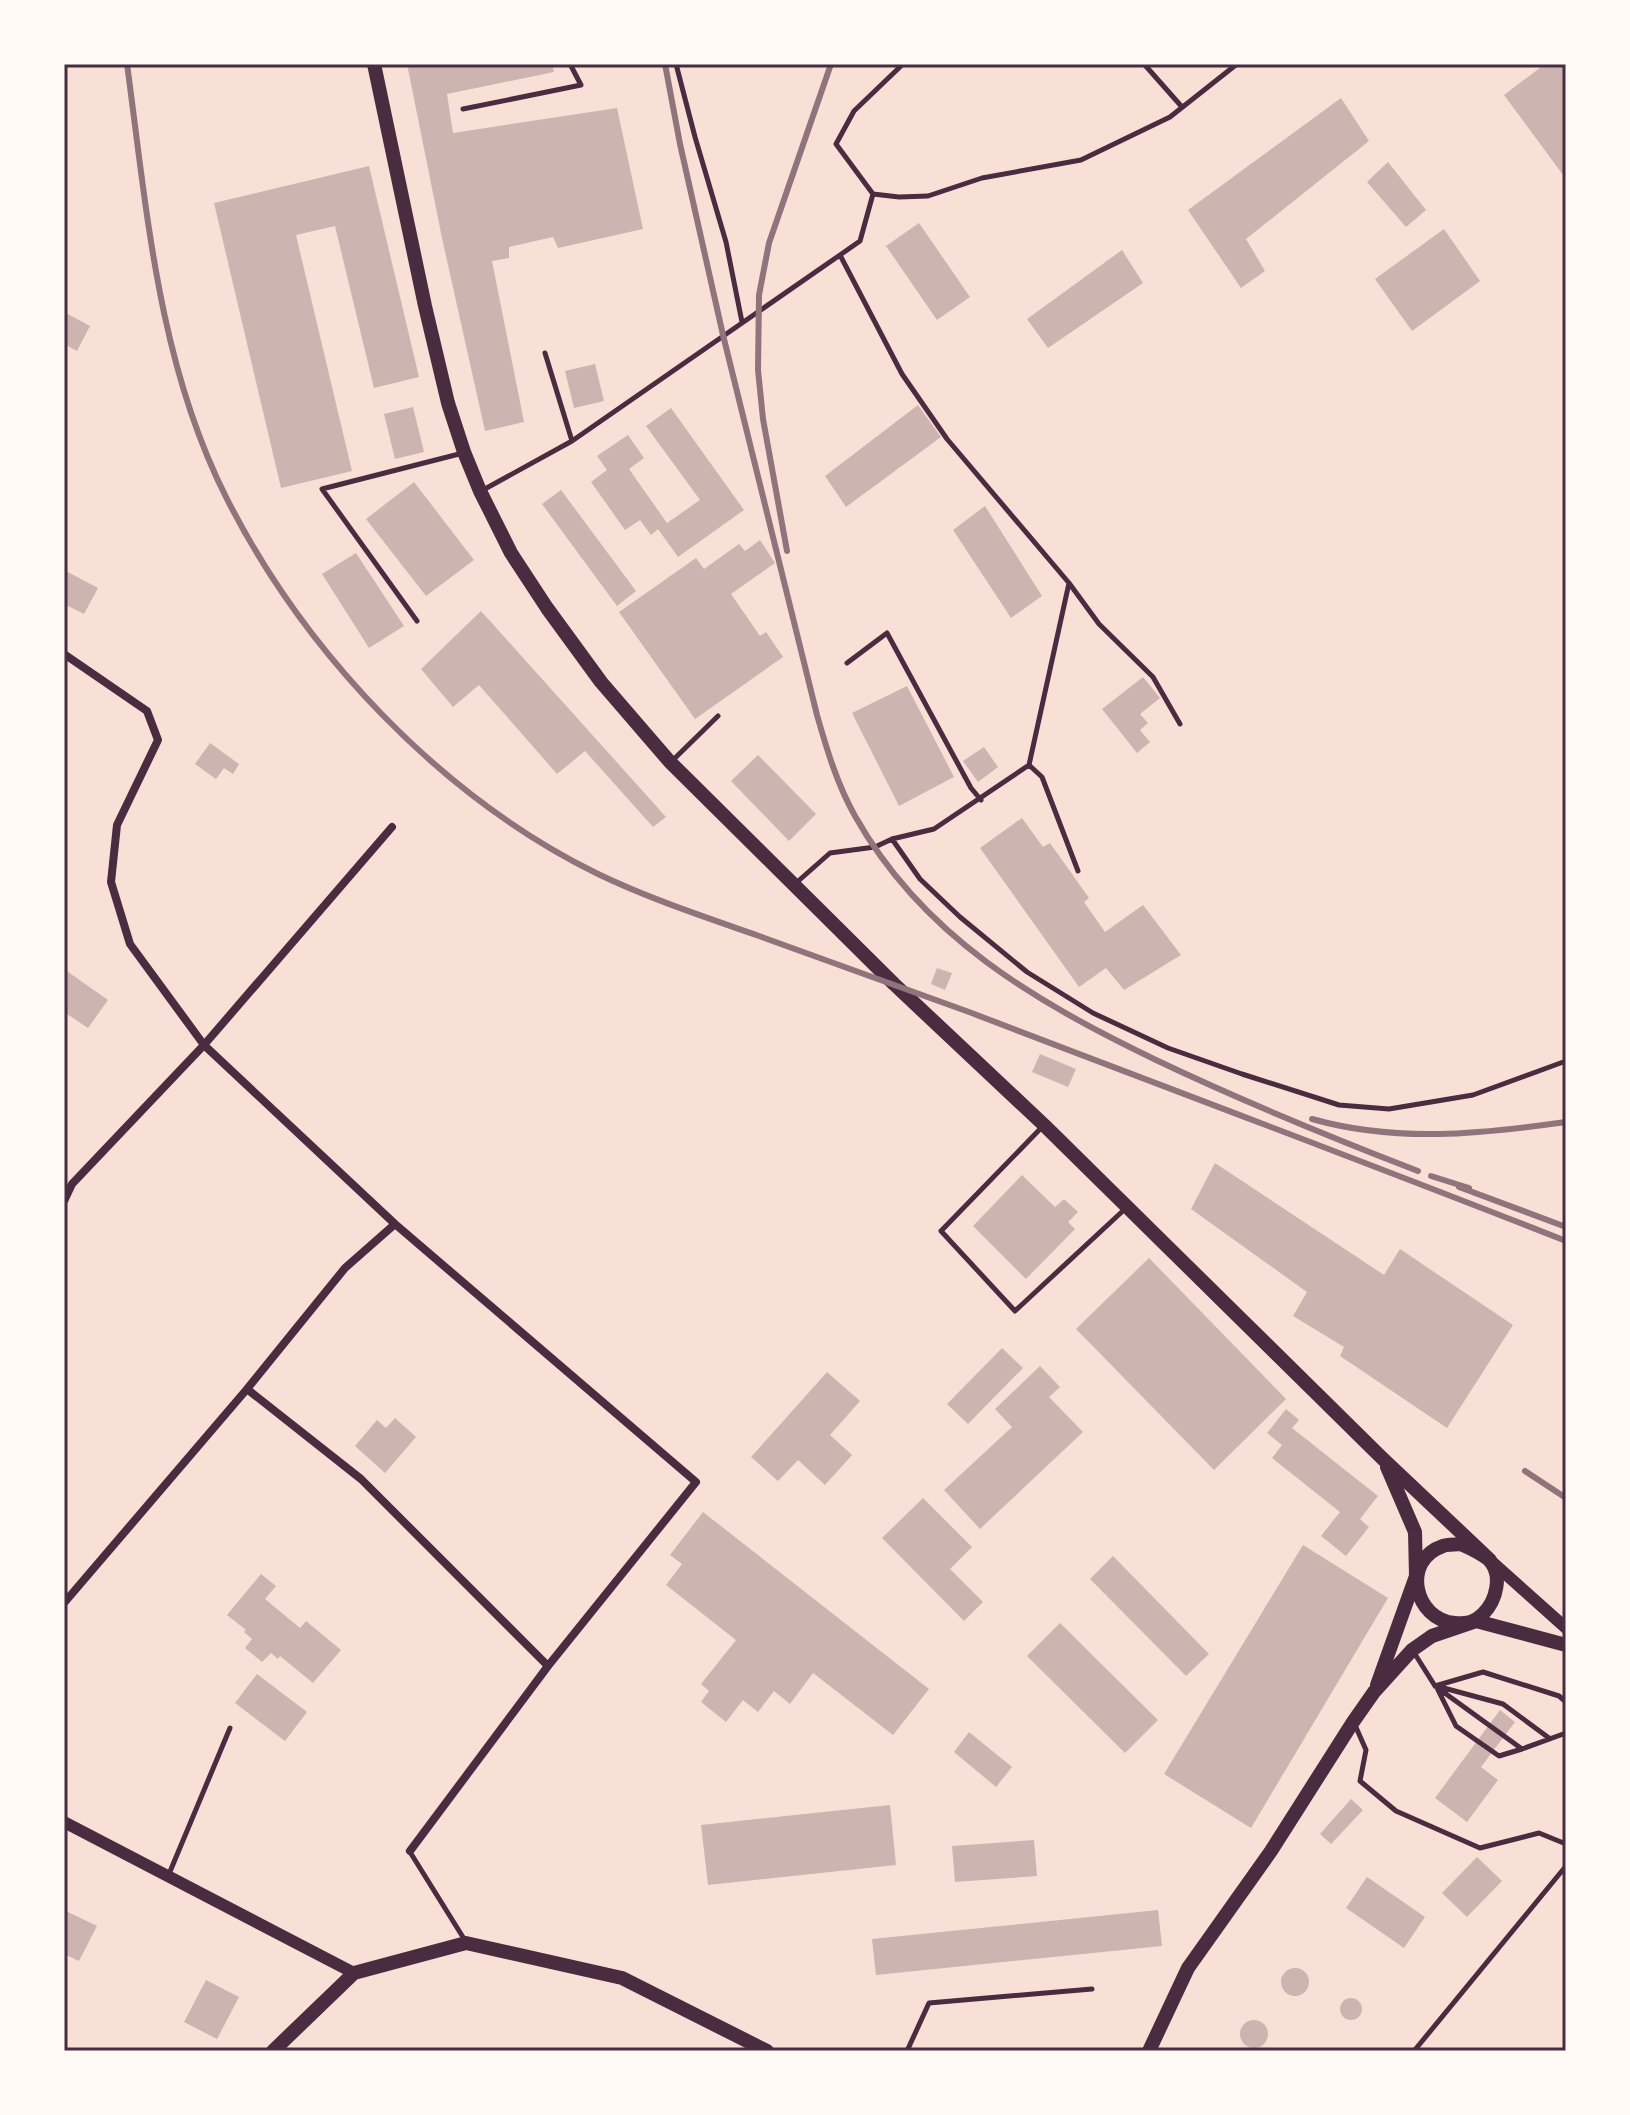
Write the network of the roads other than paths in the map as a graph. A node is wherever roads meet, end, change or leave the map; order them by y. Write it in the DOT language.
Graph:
graph roads {
  1 [pos="374,64"];
  2 [pos="570,64"];
  3 [pos="676,64"];
  4 [pos="903,64"];
  5 [pos="1144,64"];
  6 [pos="1237,64"];
  7 [pos="1182,107"];
  8 [pos="463,109"];
  9 [pos="873,194"];
  10 [pos="840,255"];
  11 [pos="742,322"];
  12 [pos="545,353"];
  13 [pos="572,441"];
  14 [pos="464,452"];
  15 [pos="480,491"];
  16 [pos="1069,583"];
  17 [pos="417,621"];
  18 [pos="64,654"];
  19 [pos="847,663"];
  20 [pos="718,716"];
  21 [pos="1180,724"];
  22 [pos="670,762"];
  23 [pos="1029,765"];
  24 [pos="981,800"];
  25 [pos="392,827"];
  26 [pos="892,839"];
  27 [pos="1078,871"];
  28 [pos="795,883"];
  29 [pos="204,1045"];
  30 [pos="1566,1061"];
  31 [pos="1044,1125"];
  32 [pos="64,1201"];
  33 [pos="1127,1207"];
  34 [pos="395,1224"];
  35 [pos="247,1389"];
  36 [pos="1383,1459"];
  37 [pos="1490,1560"];
  38 [pos="1416,1576"];
  39 [pos="64,1603"];
  40 [pos="1476,1621"];
  41 [pos="1566,1628"];
  42 [pos="1566,1645"];
  43 [pos="1412,1650"];
  44 [pos="548,1666"];
  45 [pos="1435,1686"];
  46 [pos="1374,1692"];
  47 [pos="1566,1702"];
  48 [pos="1353,1722"];
  49 [pos="230,1728"];
  50 [pos="1566,1733"];
  51 [pos="1549,1739"];
  52 [pos="1522,1749"];
  53 [pos="64,1822"];
  54 [pos="1566,1844"];
  55 [pos="410,1851"];
  56 [pos="1566,1866"];
  57 [pos="168,1876"];
  58 [pos="466,1943"];
  59 [pos="354,1973"];
  60 [pos="1092,1989"];
  61 [pos="273,2051"];
  62 [pos="767,2051"];
  63 [pos="907,2051"];
  64 [pos="1149,2051"];
  65 [pos="1414,2051"];
  1 -- 14 [label="main road"];
  2 -- 8 [label="lane"];
  3 -- 11 [label="lane"];
  4 -- 9 [label="lane"];
  5 -- 7 [label="lane"];
  6 -- 7 [label="lane"];
  7 -- 9 [label="lane"];
  9 -- 10 [label="lane"];
  10 -- 11 [label="lane"];
  10 -- 16 [label="lane"];
  11 -- 13 [label="lane"];
  12 -- 13 [label="lane"];
  13 -- 15 [label="lane"];
  14 -- 15 [label="main road"];
  14 -- 17 [label="lane"];
  15 -- 22 [label="main road"];
  16 -- 21 [label="lane"];
  16 -- 23 [label="lane"];
  18 -- 29 [label="street"];
  19 -- 24 [label="lane"];
  20 -- 22 [label="lane"];
  22 -- 28 [label="main road"];
  23 -- 24 [label="lane"];
  23 -- 27 [label="lane"];
  24 -- 26 [label="lane"];
  25 -- 29 [label="street"];
  26 -- 28 [label="lane"];
  26 -- 30 [label="lane"];
  28 -- 31 [label="main road"];
  29 -- 32 [label="street"];
  29 -- 34 [label="street"];
  31 -- 33 [label="main road"];
  31 -- 33 [label="lane"];
  33 -- 36 [label="main road"];
  34 -- 35 [label="street"];
  34 -- 44 [label="street"];
  35 -- 39 [label="street"];
  35 -- 44 [label="street"];
  36 -- 37 [label="main road"];
  36 -- 38 [label="main road"];
  37 -- 38 [label="main road"];
  37 -- 40 [label="main road"];
  37 -- 41 [label="street"];
  38 -- 40 [label="main road"];
  38 -- 46 [label="main road"];
  40 -- 42 [label="main road"];
  40 -- 43 [label="main road"];
  43 -- 45 [label="lane"];
  43 -- 46 [label="main road"];
  44 -- 55 [label="street"];
  45 -- 47 [label="lane"];
  45 -- 51 [label="lane"];
  45 -- 52 [label="lane"];
  45 -- 52 [label="lane"];
  46 -- 48 [label="main road"];
  48 -- 54 [label="lane"];
  48 -- 64 [label="main road"];
  49 -- 57 [label="lane"];
  50 -- 51 [label="lane"];
  51 -- 52 [label="lane"];
  53 -- 57 [label="street"];
  55 -- 58 [label="lane"];
  56 -- 65 [label="lane"];
  57 -- 59 [label="street"];
  58 -- 59 [label="main road"];
  58 -- 62 [label="main road"];
  59 -- 61 [label="main road"];
  60 -- 63 [label="lane"];
}
